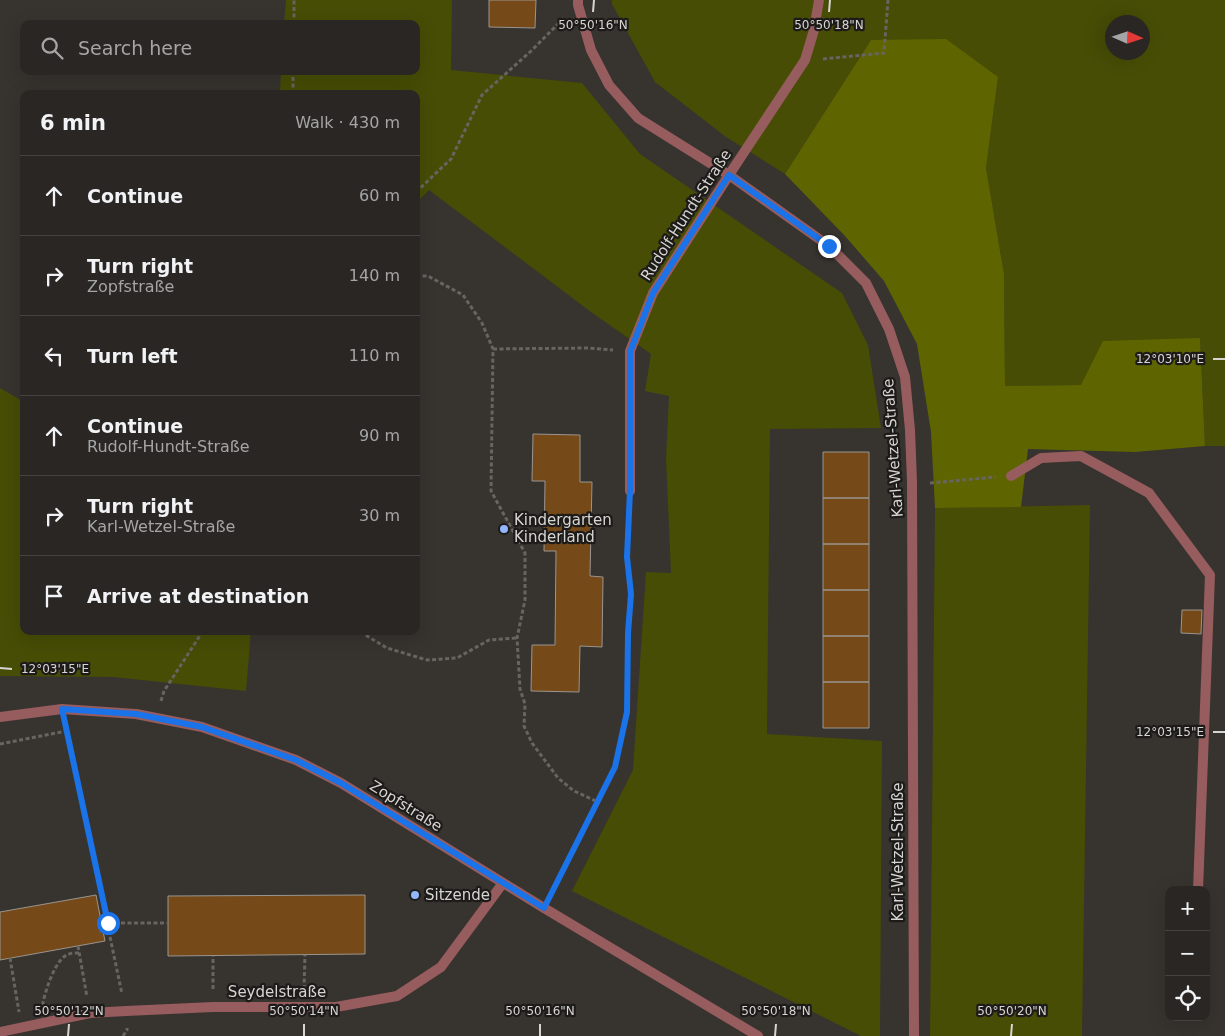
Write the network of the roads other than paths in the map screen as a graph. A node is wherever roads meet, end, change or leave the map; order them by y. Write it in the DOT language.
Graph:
graph roads {
  1 [pos="819,0"];
  2 [pos="578,3"];
  3 [pos="729,175"];
  4 [pos="1011,476"];
  5 [pos="630,491"];
  6 [pos="0,717"];
  7 [pos="503,883"];
  8 [pos="1198,886"];
  9 [pos="0,1032"];
  10 [pos="758,1036"];
  11 [pos="914,1036"];
  1 -- 3 [label="street, Rudolf-Hundt-Straße"];
  2 -- 3 [label="street, Karl-Wetzel-Straße"];
  3 -- 5 [label="street, Rudolf-Hundt-Straße"];
  3 -- 11 [label="street, Karl-Wetzel-Straße"];
  4 -- 8 [label="street"];
  6 -- 7 [label="street, Zopfstraße"];
  7 -- 9 [label="street, Seydelstraße"];
  7 -- 10 [label="street, Zopfstraße"];
}
